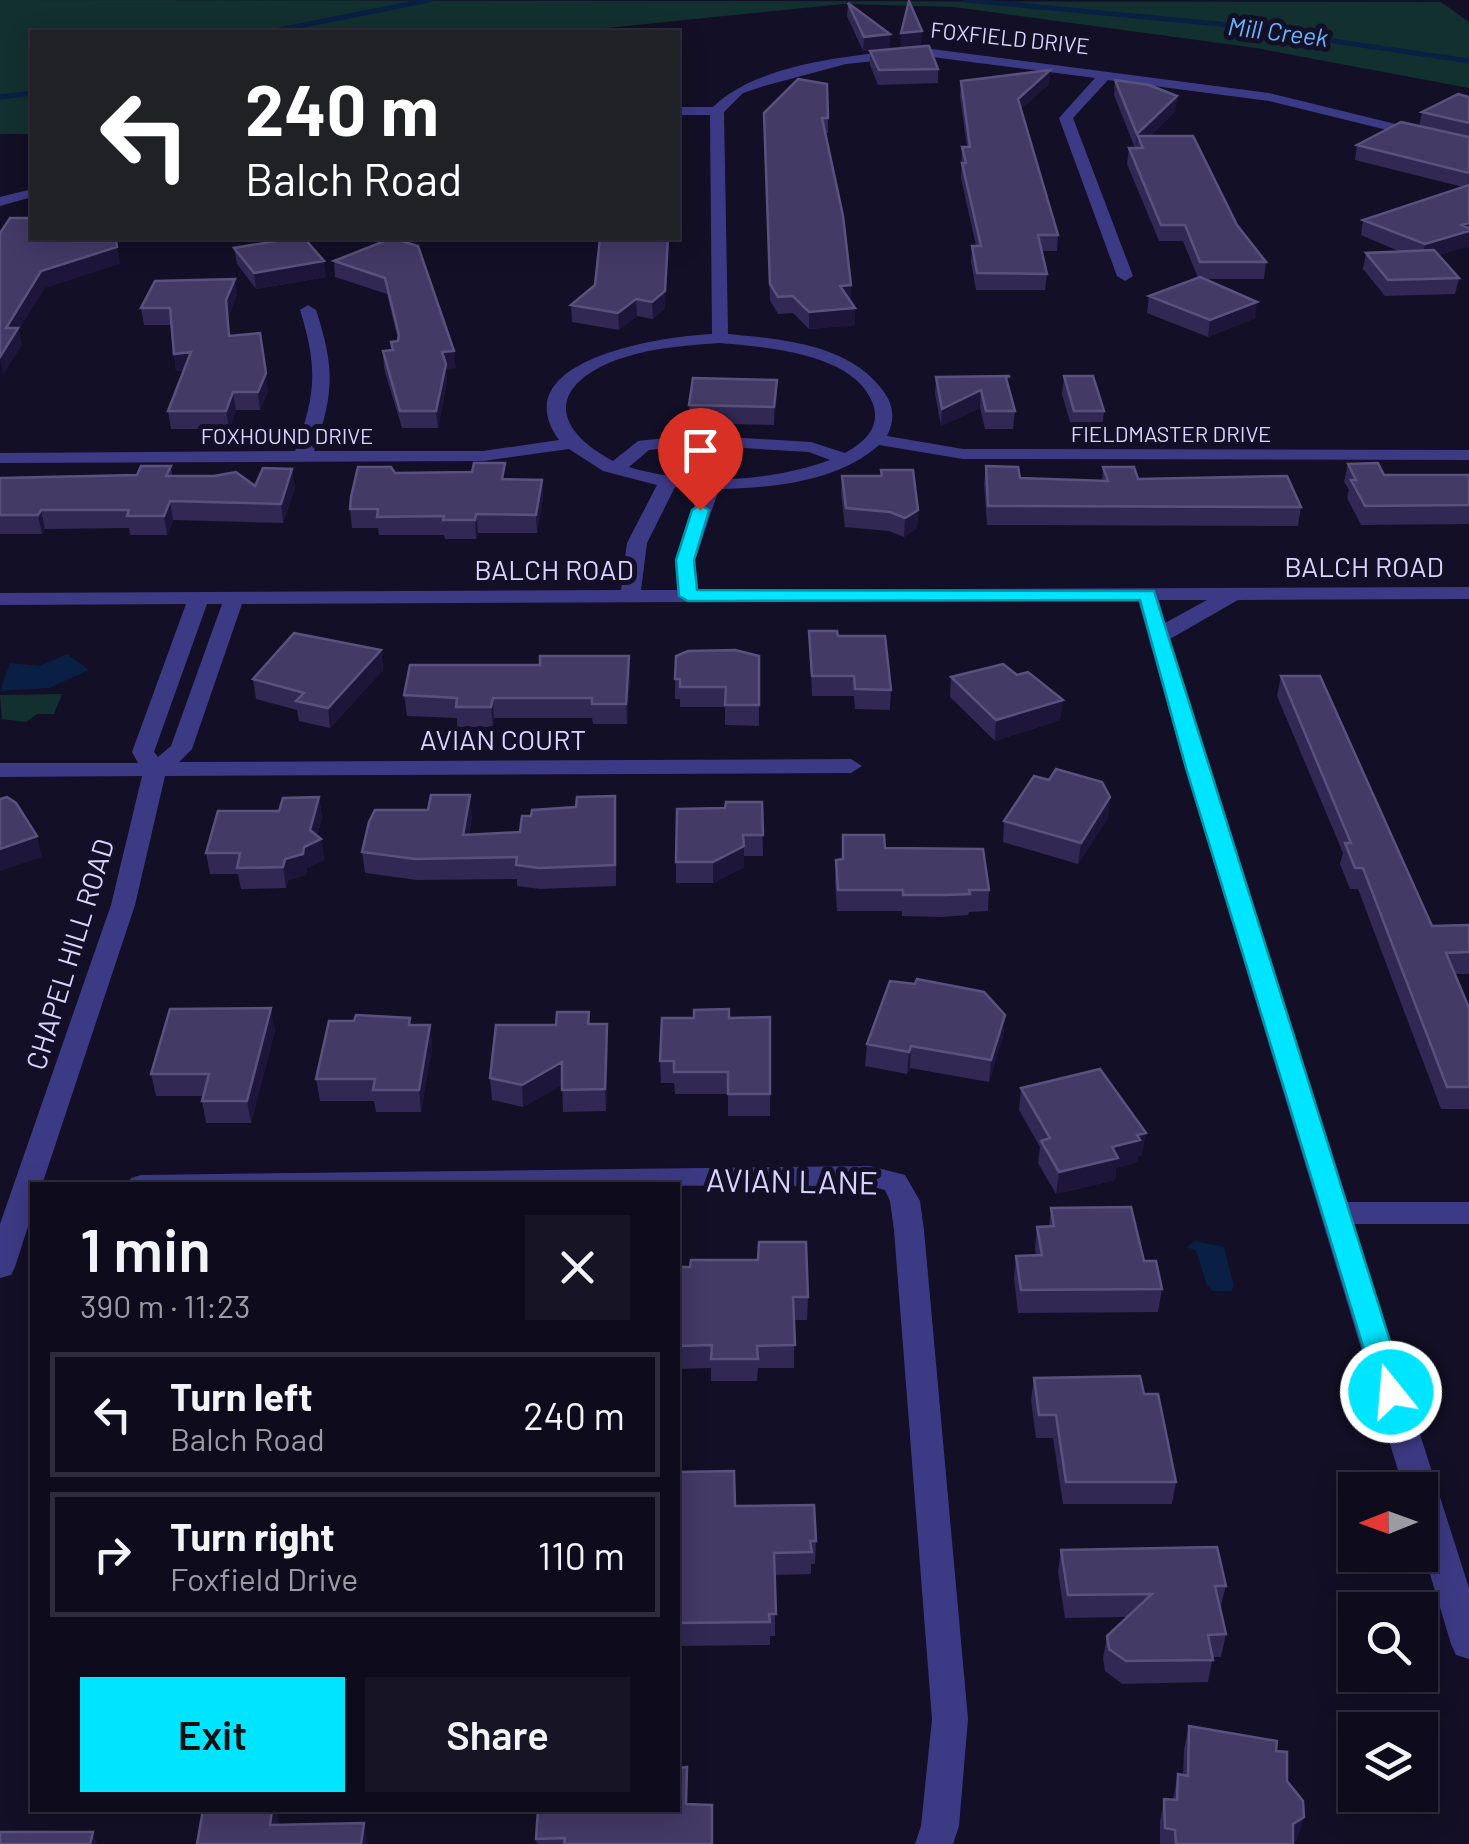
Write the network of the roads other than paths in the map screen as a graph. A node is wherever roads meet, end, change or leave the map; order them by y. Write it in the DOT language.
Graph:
graph roads {
  1 [pos="1106,74"];
  2 [pos="680,111"];
  3 [pos="718,112"];
  4 [pos="1469,146"];
  5 [pos="30,194"];
  6 [pos="0,202"];
  7 [pos="1125,276"];
  8 [pos="308,310"];
  9 [pos="720,338"];
  10 [pos="875,438"];
  11 [pos="572,443"];
  12 [pos="1469,455"];
  13 [pos="0,458"];
  14 [pos="302,458"];
  15 [pos="844,459"];
  16 [pos="618,467"];
  17 [pos="668,482"];
  18 [pos="711,484"];
  19 [pos="1469,593"];
  20 [pos="1238,594"];
  21 [pos="1147,595"];
  22 [pos="630,596"];
  23 [pos="688,596"];
  24 [pos="0,599"];
  25 [pos="234,599"];
  26 [pos="198,600"];
  27 [pos="1159,638"];
  28 [pos="851,766"];
  29 [pos="0,770"];
  30 [pos="155,771"];
  31 [pos="31,1182"];
  32 [pos="384,1182"];
  33 [pos="30,1186"];
  34 [pos="1336,1212"];
  35 [pos="1469,1213"];
  36 [pos="0,1268"];
  37 [pos="1469,1644"];
  38 [pos="934,1844"];
  1 -- 3 [label="street, FOXFIELD DRIVE"];
  1 -- 4 [label="street, FOXFIELD DRIVE"];
  1 -- 7 [label="street"];
  2 -- 3 [label="street"];
  3 -- 9 [label="street"];
  5 -- 6 [label="street"];
  8 -- 14 [label="street"];
  9 -- 10 [label="street"];
  9 -- 11 [label="street"];
  10 -- 12 [label="street, FIELDMASTER DRIVE"];
  10 -- 15 [label="street"];
  11 -- 14 [label="street, FOXHOUND DRIVE"];
  11 -- 16 [label="street"];
  13 -- 14 [label="street, FOXHOUND DRIVE"];
  15 -- 16 [label="street"];
  15 -- 18 [label="street"];
  16 -- 17 [label="street"];
  17 -- 18 [label="street"];
  17 -- 22 [label="street"];
  18 -- 23 [label="street"];
  19 -- 20 [label="street, BALCH ROAD"];
  20 -- 21 [label="street, BALCH ROAD"];
  20 -- 27 [label="street"];
  21 -- 23 [label="street, BALCH ROAD"];
  21 -- 27 [label="street"];
  22 -- 23 [label="street, BALCH ROAD"];
  22 -- 25 [label="street, BALCH ROAD"];
  24 -- 26 [label="street, BALCH ROAD"];
  25 -- 26 [label="street, BALCH ROAD"];
  25 -- 30 [label="street, CHAPEL HILL ROAD"];
  26 -- 30 [label="street, CHAPEL HILL ROAD"];
  27 -- 34 [label="street"];
  28 -- 30 [label="street, AVIAN COURT"];
  29 -- 30 [label="street"];
  30 -- 31 [label="street, CHAPEL HILL ROAD"];
  32 -- 38 [label="street, AVIAN LANE"];
  33 -- 36 [label="street, CHAPEL HILL ROAD"];
  34 -- 35 [label="street"];
  34 -- 37 [label="street"];
}
